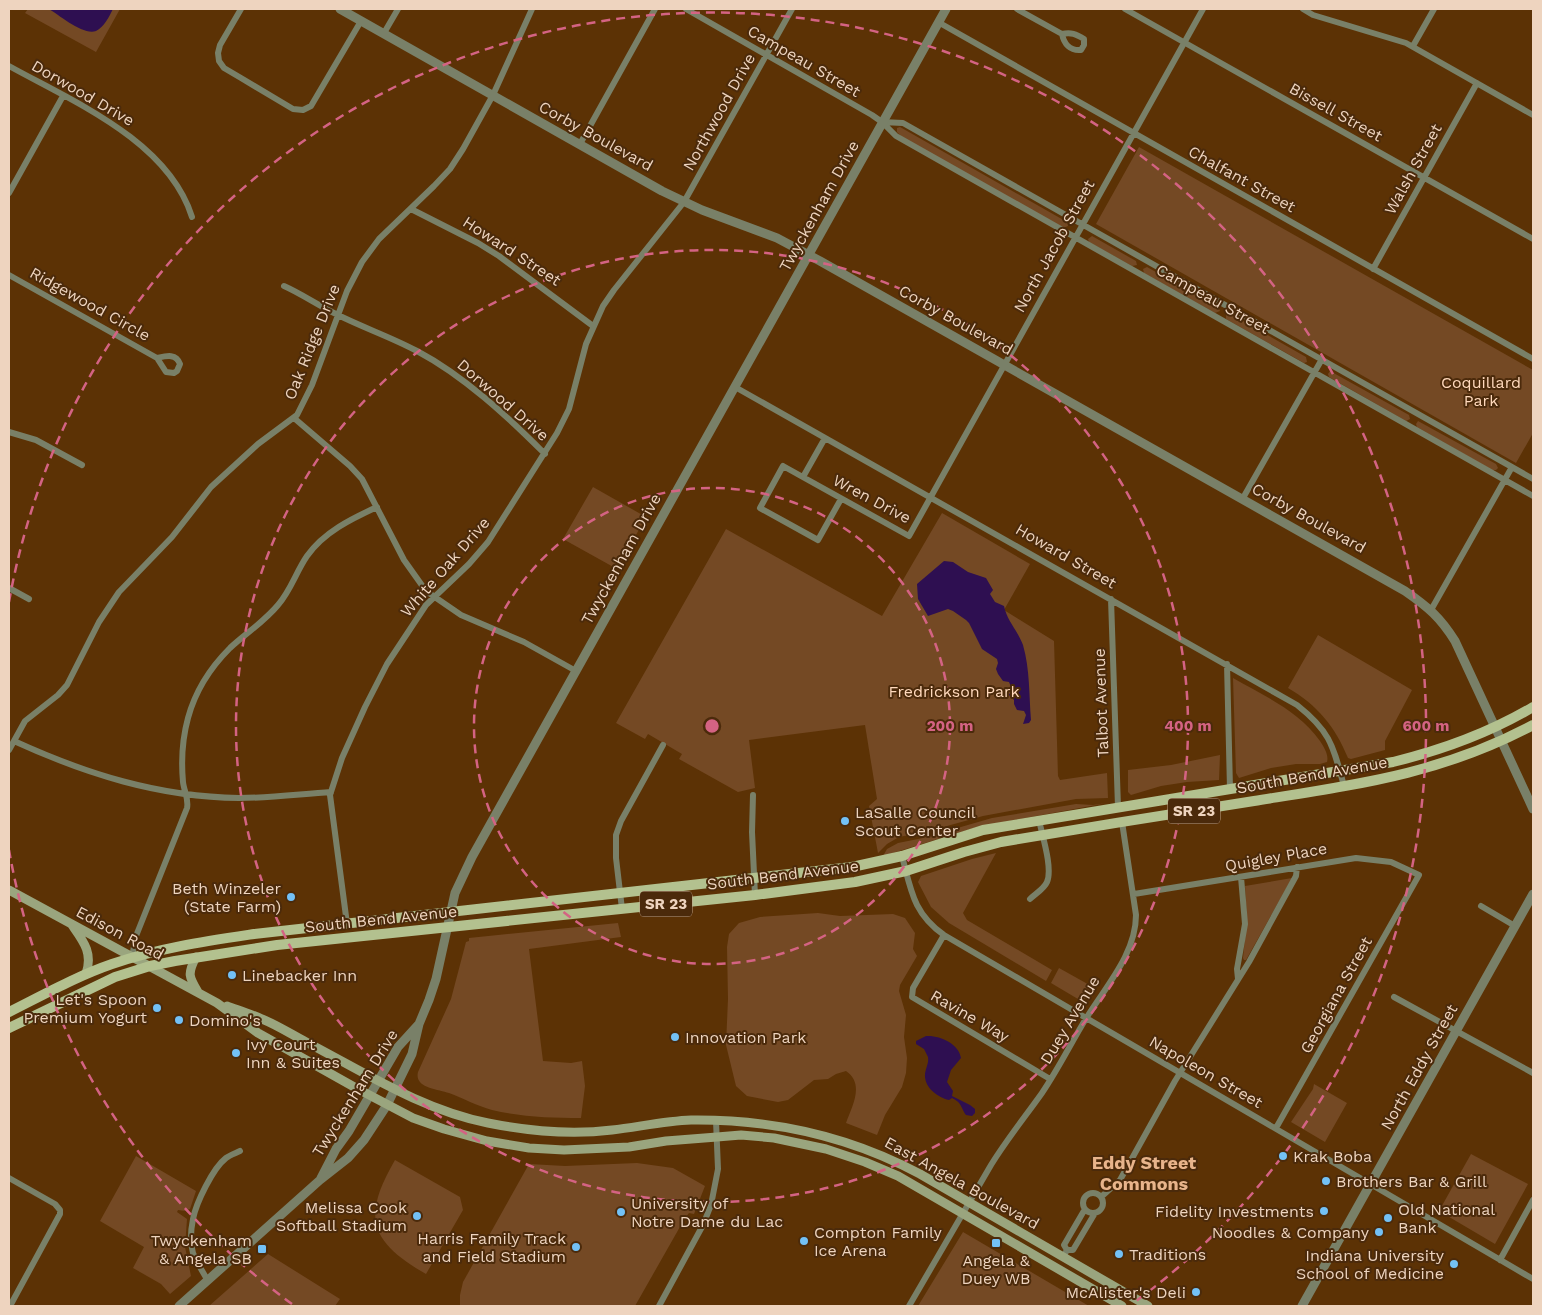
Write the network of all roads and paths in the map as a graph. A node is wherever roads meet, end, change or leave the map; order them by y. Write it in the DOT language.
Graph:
graph roads {
  1 [pos="242,9"];
  2 [pos="340,9"];
  3 [pos="398,9"];
  4 [pos="532,9"];
  5 [pos="655,9"];
  6 [pos="686,9"];
  7 [pos="792,9"];
  8 [pos="946,9"];
  9 [pos="1017,9"];
  10 [pos="1125,9"];
  11 [pos="1203,9"];
  12 [pos="1303,9"];
  13 [pos="1434,9"];
  14 [pos="361,21"];
  15 [pos="938,22"];
  16 [pos="384,34"];
  17 [pos="1062,34"];
  18 [pos="1183,42"];
  19 [pos="1413,46"];
  20 [pos="766,55"];
  21 [pos="9,66"];
  22 [pos="1477,83"];
  23 [pos="493,95"];
  24 [pos="63,96"];
  25 [pos="1533,115"];
  26 [pos="882,122"];
  27 [pos="1133,134"];
  28 [pos="580,144"];
  29 [pos="1424,178"];
  30 [pos="9,192"];
  31 [pos="684,202"];
  32 [pos="411,209"];
  33 [pos="192,217"];
  34 [pos="1082,226"];
  35 [pos="1075,238"];
  36 [pos="1533,239"];
  37 [pos="809,255"];
  38 [pos="1373,268"];
  39 [pos="9,275"];
  40 [pos="284,286"];
  41 [pos="338,315"];
  42 [pos="593,326"];
  43 [pos="157,358"];
  44 [pos="1322,359"];
  45 [pos="1533,359"];
  46 [pos="1004,364"];
  47 [pos="1314,372"];
  48 [pos="735,387"];
  49 [pos="294,418"];
  50 [pos="9,432"];
  51 [pos="825,438"];
  52 [pos="544,454"];
  53 [pos="82,464"];
  54 [pos="1512,468"];
  55 [pos="803,477"];
  56 [pos="1533,479"];
  57 [pos="1505,480"];
  58 [pos="1533,496"];
  59 [pos="931,497"];
  60 [pos="841,498"];
  61 [pos="1243,498"];
  62 [pos="377,507"];
  63 [pos="9,588"];
  64 [pos="434,597"];
  65 [pos="29,599"];
  66 [pos="1111,599"];
  67 [pos="1431,610"];
  68 [pos="1227,664"];
  69 [pos="576,671"];
  70 [pos="1533,707"];
  71 [pos="1533,725"];
  72 [pos="1495,726"];
  73 [pos="14,741"];
  74 [pos="1502,741"];
  75 [pos="664,745"];
  76 [pos="9,750"];
  77 [pos="1340,771"];
  78 [pos="1344,786"];
  79 [pos="1230,789"];
  80 [pos="331,792"];
  81 [pos="186,794"];
  82 [pos="753,795"];
  83 [pos="1118,807"];
  84 [pos="1533,809"];
  85 [pos="1040,820"];
  86 [pos="1122,822"];
  87 [pos="1042,835"];
  88 [pos="902,856"];
  89 [pos="1297,867"];
  90 [pos="906,871"];
  91 [pos="1419,875"];
  92 [pos="1241,877"];
  93 [pos="754,879"];
  94 [pos="9,890"];
  95 [pos="619,894"];
  96 [pos="755,894"];
  97 [pos="1134,894"];
  98 [pos="1533,894"];
  99 [pos="1030,899"];
  100 [pos="1481,906"];
  101 [pos="622,909"];
  102 [pos="451,912"];
  103 [pos="70,923"];
  104 [pos="346,924"];
  105 [pos="1515,926"];
  106 [pos="447,928"];
  107 [pos="944,935"];
  108 [pos="132,957"];
  109 [pos="196,957"];
  110 [pos="150,966"];
  111 [pos="86,974"];
  112 [pos="1238,978"];
  113 [pos="198,992"];
  114 [pos="1394,997"];
  115 [pos="217,1003"];
  116 [pos="9,1012"];
  117 [pos="1086,1018"];
  118 [pos="419,1024"];
  119 [pos="9,1028"];
  120 [pos="1456,1032"];
  121 [pos="1180,1072"];
  122 [pos="1533,1074"];
  123 [pos="1050,1079"];
  124 [pos="379,1080"];
  125 [pos="396,1089"];
  126 [pos="370,1096"];
  127 [pos="387,1105"];
  128 [pos="716,1121"];
  129 [pos="1276,1128"];
  130 [pos="717,1137"];
  131 [pos="240,1151"];
  132 [pos="9,1178"];
  133 [pos="320,1180"];
  134 [pos="1371,1184"];
  135 [pos="1101,1197"];
  136 [pos="1533,1200"];
  137 [pos="968,1202"];
  138 [pos="1085,1209"];
  139 [pos="962,1212"];
  140 [pos="1095,1213"];
  141 [pos="1065,1254"];
  142 [pos="1500,1260"];
  143 [pos="1533,1279"];
  144 [pos="208,1280"];
  145 [pos="10,1306"];
  146 [pos="179,1306"];
  147 [pos="658,1306"];
  148 [pos="909,1306"];
  149 [pos="1122,1306"];
  150 [pos="1148,1306"];
  151 [pos="1302,1306"];
  1 -- 14 [label="street"];
  2 -- 14 [label="street, Corby Boulevard"];
  3 -- 16 [label="street"];
  4 -- 23 [label="street, Oak Ridge Drive"];
  5 -- 28 [label="street"];
  6 -- 20 [label="street, Campeau Street"];
  7 -- 20 [label="street, Northwood Drive"];
  8 -- 15 [label="street, Twyckenham Drive"];
  9 -- 17 [label="street"];
  10 -- 18 [label="street, Bissell Street"];
  11 -- 18 [label="street, North Jacob Street"];
  12 -- 19 [label="street"];
  13 -- 19 [label="street"];
  14 -- 16 [label="street, Corby Boulevard"];
  15 -- 26 [label="street, Twyckenham Drive"];
  15 -- 27 [label="street, Chalfant Street"];
  16 -- 23 [label="street, Corby Boulevard"];
  18 -- 27 [label="street, North Jacob Street"];
  18 -- 29 [label="street, Bissell Street"];
  19 -- 22 [label="street"];
  20 -- 26 [label="street, Campeau Street"];
  20 -- 31 [label="street, Northwood Drive"];
  21 -- 24 [label="street, Dorwood Drive"];
  22 -- 25 [label="street"];
  22 -- 29 [label="street, Walsh Street"];
  23 -- 28 [label="street, Corby Boulevard"];
  23 -- 32 [label="street, Oak Ridge Drive"];
  24 -- 30 [label="street"];
  24 -- 33 [label="street, Dorwood Drive"];
  26 -- 34 [label="street, Campeau Street"];
  26 -- 35 [label="street, Campeau Street"];
  26 -- 37 [label="street, Twyckenham Drive"];
  27 -- 34 [label="street, North Jacob Street"];
  27 -- 38 [label="street, Chalfant Street"];
  28 -- 31 [label="street, Corby Boulevard"];
  29 -- 36 [label="street, Bissell Street"];
  29 -- 38 [label="street, Walsh Street"];
  31 -- 37 [label="street, Corby Boulevard"];
  31 -- 42 [label="street, White Oak Drive"];
  32 -- 41 [label="street, Oak Ridge Drive"];
  32 -- 42 [label="street, Howard Street"];
  34 -- 35 [label="street, North Jacob Street"];
  34 -- 44 [label="street, Campeau Street"];
  35 -- 46 [label="street, North Jacob Street"];
  35 -- 47 [label="street, Campeau Street"];
  37 -- 46 [label="street, Corby Boulevard"];
  37 -- 48 [label="street, Twyckenham Drive"];
  38 -- 45 [label="street, Chalfant Street"];
  39 -- 43 [label="street, Ridgewood Circle"];
  40 -- 41 [label="street, Dorwood Drive"];
  41 -- 49 [label="street, Oak Ridge Drive"];
  41 -- 52 [label="street, Dorwood Drive"];
  42 -- 52 [label="street, White Oak Drive"];
  44 -- 47 [label="street"];
  44 -- 54 [label="street, Campeau Street"];
  46 -- 59 [label="street, North Jacob Street"];
  46 -- 61 [label="street, Corby Boulevard"];
  47 -- 57 [label="street, Campeau Street"];
  47 -- 61 [label="street"];
  48 -- 51 [label="street, Howard Street"];
  48 -- 69 [label="street, Twyckenham Drive"];
  49 -- 62 [label="street"];
  49 -- 73 [label="street, Oak Ridge Drive"];
  50 -- 53 [label="street"];
  51 -- 55 [label="street"];
  51 -- 59 [label="street, Howard Street"];
  52 -- 64 [label="street, White Oak Drive"];
  54 -- 56 [label="street, Campeau Street"];
  54 -- 57 [label="street"];
  55 -- 60 [label="street, Wren Drive"];
  55 -- 60 [label="street, Wren Drive"];
  57 -- 58 [label="street, Campeau Street"];
  57 -- 67 [label="street"];
  59 -- 60 [label="street, Wren Drive"];
  59 -- 66 [label="street, Howard Street"];
  61 -- 67 [label="street, Corby Boulevard"];
  62 -- 64 [label="street"];
  62 -- 81 [label="street"];
  63 -- 65 [label="street"];
  64 -- 69 [label="street"];
  64 -- 80 [label="street, White Oak Drive"];
  66 -- 68 [label="street, Howard Street"];
  66 -- 83 [label="street, Talbot Avenue"];
  67 -- 72 [label="street, Corby Boulevard"];
  68 -- 77 [label="street, Howard Street"];
  68 -- 79 [label="street"];
  69 -- 102 [label="street, Twyckenham Drive"];
  70 -- 72 [label="main road, SR 23"];
  71 -- 74 [label="main road, SR 23"];
  72 -- 74 [label="street"];
  72 -- 77 [label="main road, South Bend Avenue / SR 23"];
  73 -- 76 [label="street, Oak Ridge Drive"];
  73 -- 81 [label="street"];
  74 -- 78 [label="main road, South Bend Avenue / SR 23"];
  74 -- 84 [label="street"];
  75 -- 95 [label="street"];
  77 -- 78 [label="street, Howard Street"];
  77 -- 79 [label="main road, South Bend Avenue / SR 23"];
  78 -- 86 [label="main road, South Bend Avenue / SR 23"];
  79 -- 83 [label="main road, South Bend Avenue / SR 23"];
  80 -- 81 [label="street"];
  80 -- 104 [label="street, White Oak Drive"];
  81 -- 108 [label="street"];
  82 -- 93 [label="street"];
  83 -- 85 [label="main road, South Bend Avenue / SR 23"];
  85 -- 87 [label="street"];
  85 -- 88 [label="main road, South Bend Avenue / SR 23"];
  86 -- 87 [label="main road, South Bend Avenue / SR 23"];
  86 -- 97 [label="street, Duey Avenue"];
  87 -- 90 [label="main road, South Bend Avenue / SR 23"];
  87 -- 99 [label="street"];
  88 -- 90 [label="street, Napoleon Street"];
  88 -- 93 [label="main road, South Bend Avenue / SR 23"];
  89 -- 91 [label="street, Quigley Place"];
  89 -- 92 [label="street, Quigley Place"];
  89 -- 112 [label="street"];
  90 -- 96 [label="main road, South Bend Avenue / SR 23"];
  90 -- 107 [label="street, Napoleon Street"];
  91 -- 129 [label="street, Georgiana Street"];
  92 -- 97 [label="street, Quigley Place"];
  92 -- 112 [label="street"];
  93 -- 95 [label="main road, South Bend Avenue / SR 23"];
  93 -- 96 [label="street"];
  94 -- 103 [label="main road, Edison Road"];
  95 -- 101 [label="street"];
  95 -- 102 [label="main road, South Bend Avenue / SR 23"];
  96 -- 101 [label="main road, South Bend Avenue / SR 23"];
  97 -- 117 [label="street, Duey Avenue"];
  98 -- 105 [label="street, North Eddy Street"];
  100 -- 105 [label="street"];
  101 -- 106 [label="main road, South Bend Avenue / SR 23"];
  102 -- 104 [label="main road, South Bend Avenue / SR 23"];
  102 -- 106 [label="street, Twyckenham Drive"];
  103 -- 108 [label="main road, Edison Road"];
  103 -- 111 [label="main road"];
  104 -- 108 [label="main road, South Bend Avenue / SR 23"];
  105 -- 120 [label="street, North Eddy Street"];
  106 -- 109 [label="main road, South Bend Avenue / SR 23"];
  106 -- 118 [label="street, Twyckenham Drive"];
  107 -- 117 [label="street, Napoleon Street"];
  107 -- 123 [label="street, Ravine Way"];
  108 -- 110 [label="main road, Edison Road"];
  108 -- 111 [label="main road, South Bend Avenue / SR 23"];
  109 -- 110 [label="main road, South Bend Avenue / SR 23"];
  109 -- 113 [label="main road"];
  110 -- 113 [label="main road, Edison Road"];
  110 -- 119 [label="main road, South Bend Avenue / SR 23"];
  111 -- 116 [label="main road, South Bend Avenue / SR 23"];
  112 -- 121 [label="street"];
  113 -- 115 [label="main road, Edison Road"];
  114 -- 120 [label="street"];
  115 -- 124 [label="main road, Edison Road"];
  115 -- 126 [label="main road, Edison Road"];
  117 -- 121 [label="street, Napoleon Street"];
  117 -- 123 [label="street, Duey Avenue"];
  118 -- 124 [label="street, Twyckenham Drive"];
  118 -- 125 [label="street, Twyckenham Drive"];
  120 -- 122 [label="street"];
  120 -- 134 [label="street, North Eddy Street"];
  121 -- 129 [label="street, Napoleon Street"];
  121 -- 135 [label="street"];
  123 -- 137 [label="street, Duey Avenue"];
  124 -- 125 [label="main road, Edison Road"];
  124 -- 126 [label="street, Twyckenham Drive"];
  125 -- 127 [label="street, Twyckenham Drive"];
  125 -- 128 [label="main road, East Angela Boulevard"];
  126 -- 127 [label="main road, Edison Road"];
  126 -- 133 [label="street, Twyckenham Drive"];
  127 -- 130 [label="main road, East Angela Boulevard"];
  127 -- 133 [label="street, Twyckenham Drive"];
  128 -- 130 [label="street"];
  128 -- 137 [label="main road, East Angela Boulevard"];
  129 -- 134 [label="street, Napoleon Street"];
  130 -- 139 [label="main road, East Angela Boulevard"];
  130 -- 147 [label="street"];
  131 -- 144 [label="street"];
  132 -- 145 [label="street"];
  133 -- 144 [label="street, Twyckenham Drive"];
  134 -- 142 [label="street, Napoleon Street"];
  134 -- 151 [label="street, North Eddy Street"];
  135 -- 138 [label="street"];
  135 -- 140 [label="street"];
  136 -- 142 [label="street"];
  137 -- 139 [label="street, Duey Avenue"];
  137 -- 141 [label="main road, East Angela Boulevard"];
  138 -- 140 [label="street"];
  138 -- 141 [label="street"];
  139 -- 148 [label="street, Duey Avenue"];
  139 -- 149 [label="main road, East Angela Boulevard"];
  140 -- 141 [label="street"];
  141 -- 150 [label="main road, East Angela Boulevard"];
  142 -- 143 [label="street, Napoleon Street"];
  144 -- 146 [label="street, Twyckenham Drive"];
}
